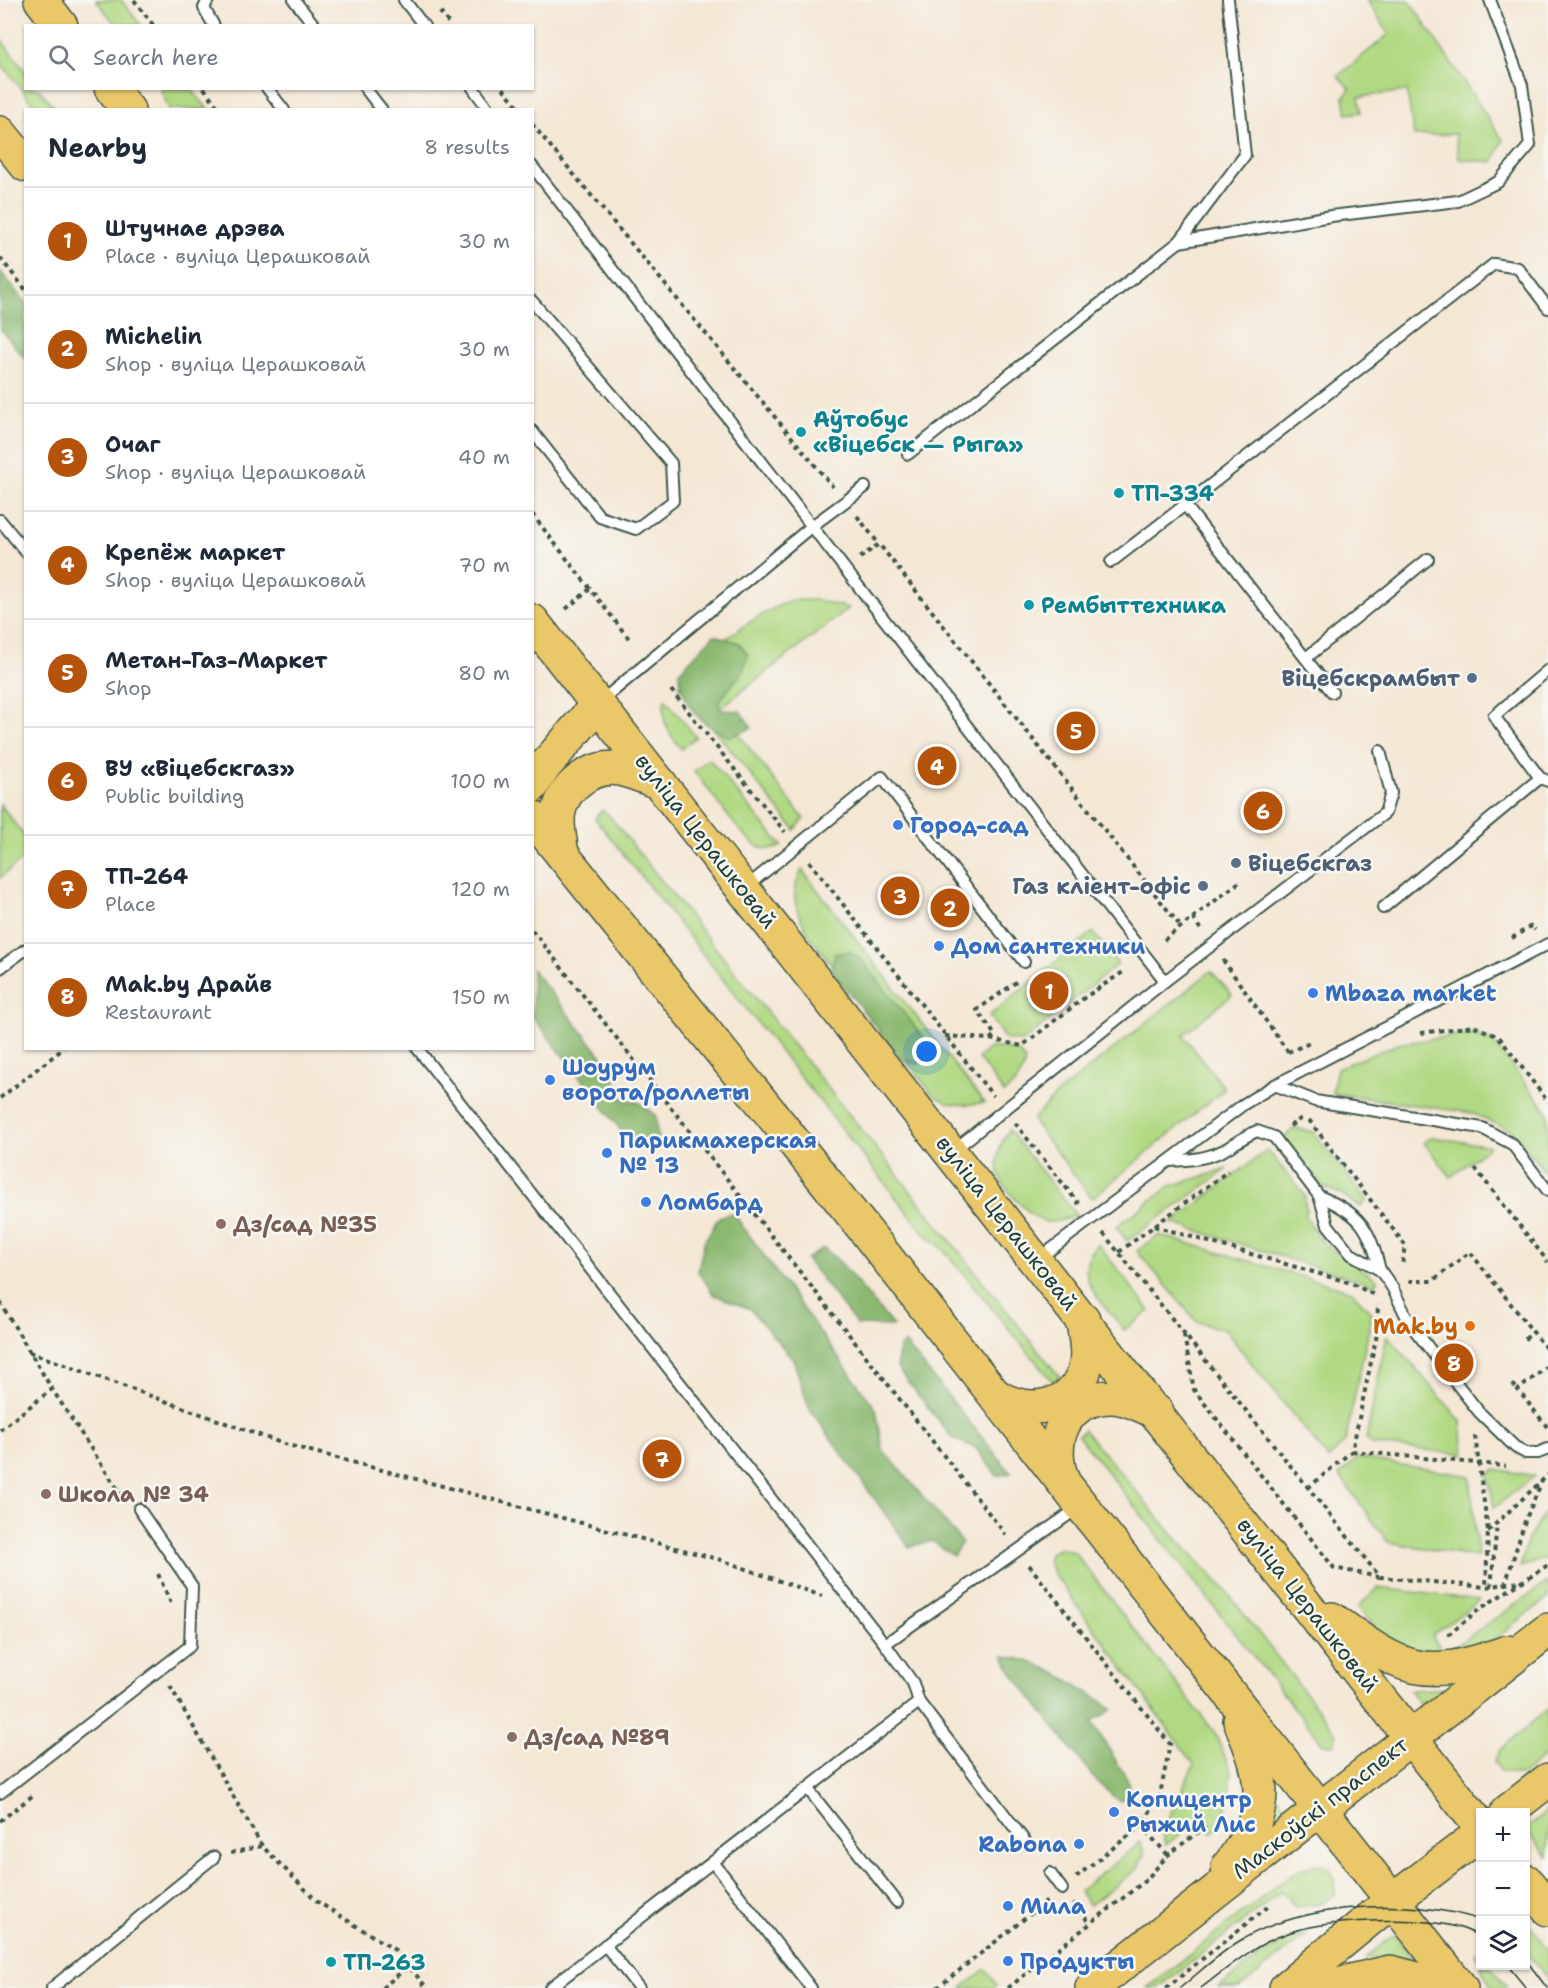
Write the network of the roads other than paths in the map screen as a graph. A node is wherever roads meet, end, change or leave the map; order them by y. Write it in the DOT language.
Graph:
graph roads {
  1 [pos="41,0"];
  2 [pos="208,0"];
  3 [pos="294,0"];
  4 [pos="404,0"];
  5 [pos="1228,0"];
  6 [pos="1490,0"];
  7 [pos="59,24"];
  8 [pos="213,24"];
  9 [pos="313,24"];
  10 [pos="422,24"];
  11 [pos="113,90"];
  12 [pos="269,90"];
  13 [pos="367,90"];
  14 [pos="474,90"];
  15 [pos="126,108"];
  16 [pos="282,108"];
  17 [pos="380,108"];
  18 [pos="488,108"];
  19 [pos="0,133"];
  20 [pos="24,163"];
  21 [pos="534,169"];
  22 [pos="1179,242"];
  23 [pos="534,303"];
  24 [pos="1548,308"];
  25 [pos="534,434"];
  26 [pos="908,453"];
  27 [pos="865,487"];
  28 [pos="1185,505"];
  29 [pos="0,520"];
  30 [pos="812,526"];
  31 [pos="24,550"];
  32 [pos="1428,559"];
  33 [pos="1111,562"];
  34 [pos="534,624"];
  35 [pos="1306,658"];
  36 [pos="1548,670"];
  37 [pos="1332,692"];
  38 [pos="598,704"];
  39 [pos="534,751"];
  40 [pos="1380,752"];
  41 [pos="1544,779"];
  42 [pos="534,783"];
  43 [pos="660,783"];
  44 [pos="534,819"];
  45 [pos="562,853"];
  46 [pos="744,889"];
  47 [pos="1383,908"];
  48 [pos="1548,944"];
  49 [pos="24,950"];
  50 [pos="1024,962"];
  51 [pos="0,968"];
  52 [pos="1165,981"];
  53 [pos="419,1050"];
  54 [pos="1275,1085"];
  55 [pos="952,1152"];
  56 [pos="1169,1161"];
  57 [pos="1548,1191"];
  58 [pos="1319,1196"];
  59 [pos="1037,1260"];
  60 [pos="1380,1270"];
  61 [pos="1083,1319"];
  62 [pos="994,1394"];
  63 [pos="1157,1412"];
  64 [pos="1548,1449"];
  65 [pos="1072,1493"];
  66 [pos="134,1508"];
  67 [pos="1304,1599"];
  68 [pos="1539,1637"];
  69 [pos="885,1644"];
  70 [pos="1223,1683"];
  71 [pos="919,1702"];
  72 [pos="1410,1738"];
  73 [pos="1548,1780"];
  74 [pos="808,1789"];
  75 [pos="0,1793"];
  76 [pos="1321,1807"];
  77 [pos="1512,1808"];
  78 [pos="1476,1821"];
  79 [pos="1476,1837"];
  80 [pos="1027,1844"];
  81 [pos="214,1857"];
  82 [pos="714,1863"];
  83 [pos="1050,1873"];
  84 [pos="1530,1886"];
  85 [pos="1062,1889"];
  86 [pos="1393,1900"];
  87 [pos="897,1902"];
  88 [pos="1548,1909"];
  89 [pos="1184,1915"];
  90 [pos="605,1945"];
  91 [pos="52,1988"];
  92 [pos="550,1988"];
  93 [pos="639,1988"];
  94 [pos="811,1988"];
  95 [pos="1092,1988"];
  96 [pos="1286,1988"];
  97 [pos="1320,1988"];
  98 [pos="1436,1988"];
  99 [pos="1461,1988"];
  1 -- 7 [label="main road"];
  2 -- 8 [label="lane"];
  3 -- 9 [label="lane"];
  4 -- 10 [label="lane"];
  5 -- 22 [label="lane"];
  6 -- 22 [label="lane"];
  11 -- 15 [label="main road"];
  12 -- 16 [label="lane"];
  13 -- 17 [label="lane"];
  14 -- 18 [label="lane"];
  19 -- 20 [label="main road"];
  21 -- 30 [label="lane"];
  22 -- 26 [label="lane"];
  23 -- 25 [label="lane"];
  24 -- 28 [label="lane"];
  27 -- 30 [label="lane"];
  28 -- 33 [label="lane"];
  28 -- 35 [label="lane"];
  29 -- 31 [label="lane"];
  30 -- 38 [label="lane"];
  30 -- 52 [label="lane"];
  32 -- 35 [label="lane"];
  34 -- 38 [label="main road, вуліца Церашковай"];
  35 -- 37 [label="lane"];
  36 -- 41 [label="lane"];
  38 -- 39 [label="main road"];
  38 -- 42 [label="main road"];
  38 -- 43 [label="main road, вуліца Церашковай"];
  40 -- 52 [label="lane"];
  41 -- 47 [label="lane"];
  43 -- 45 [label="main road"];
  43 -- 46 [label="main road, вуліца Церашковай"];
  44 -- 45 [label="main road"];
  45 -- 62 [label="main road"];
  46 -- 50 [label="lane"];
  46 -- 55 [label="main road, вуліца Церашковай"];
  48 -- 54 [label="lane"];
  49 -- 51 [label="lane"];
  52 -- 55 [label="lane"];
  53 -- 69 [label="lane"];
  54 -- 56 [label="lane"];
  54 -- 57 [label="lane"];
  55 -- 59 [label="main road, вуліца Церашковай"];
  56 -- 58 [label="lane"];
  56 -- 59 [label="lane"];
  58 -- 60 [label="lane"];
  58 -- 60 [label="lane"];
  59 -- 61 [label="main road, вуліца Церашковай"];
  60 -- 64 [label="lane"];
  61 -- 62 [label="main road"];
  61 -- 63 [label="main road, вуліца Церашковай"];
  62 -- 65 [label="main road"];
  63 -- 65 [label="main road"];
  63 -- 67 [label="main road, вуліца Церашковай"];
  65 -- 69 [label="lane"];
  65 -- 70 [label="main road"];
  66 -- 75 [label="lane"];
  67 -- 68 [label="main road"];
  67 -- 72 [label="main road, вуліца Церашковай"];
  68 -- 72 [label="main road, Маскоўскі праспект"];
  69 -- 71 [label="lane"];
  70 -- 76 [label="main road"];
  70 -- 89 [label="main road"];
  71 -- 74 [label="lane"];
  71 -- 80 [label="lane"];
  72 -- 76 [label="main road, Маскоўскі праспект"];
  72 -- 78 [label="main road, вуліца Церашковай"];
  73 -- 77 [label="main road"];
  74 -- 82 [label="lane"];
  74 -- 87 [label="lane"];
  76 -- 86 [label="main road"];
  76 -- 89 [label="main road, Маскоўскі праспект"];
  79 -- 86 [label="main road"];
  81 -- 91 [label="lane"];
  82 -- 90 [label="lane"];
  82 -- 94 [label="lane"];
  83 -- 85 [label="lane"];
  84 -- 88 [label="main road"];
  86 -- 96 [label="main road"];
  86 -- 99 [label="main road"];
  89 -- 95 [label="main road, Маскоўскі праспект"];
  90 -- 92 [label="lane"];
  90 -- 93 [label="lane"];
  97 -- 98 [label="main road"];
}
